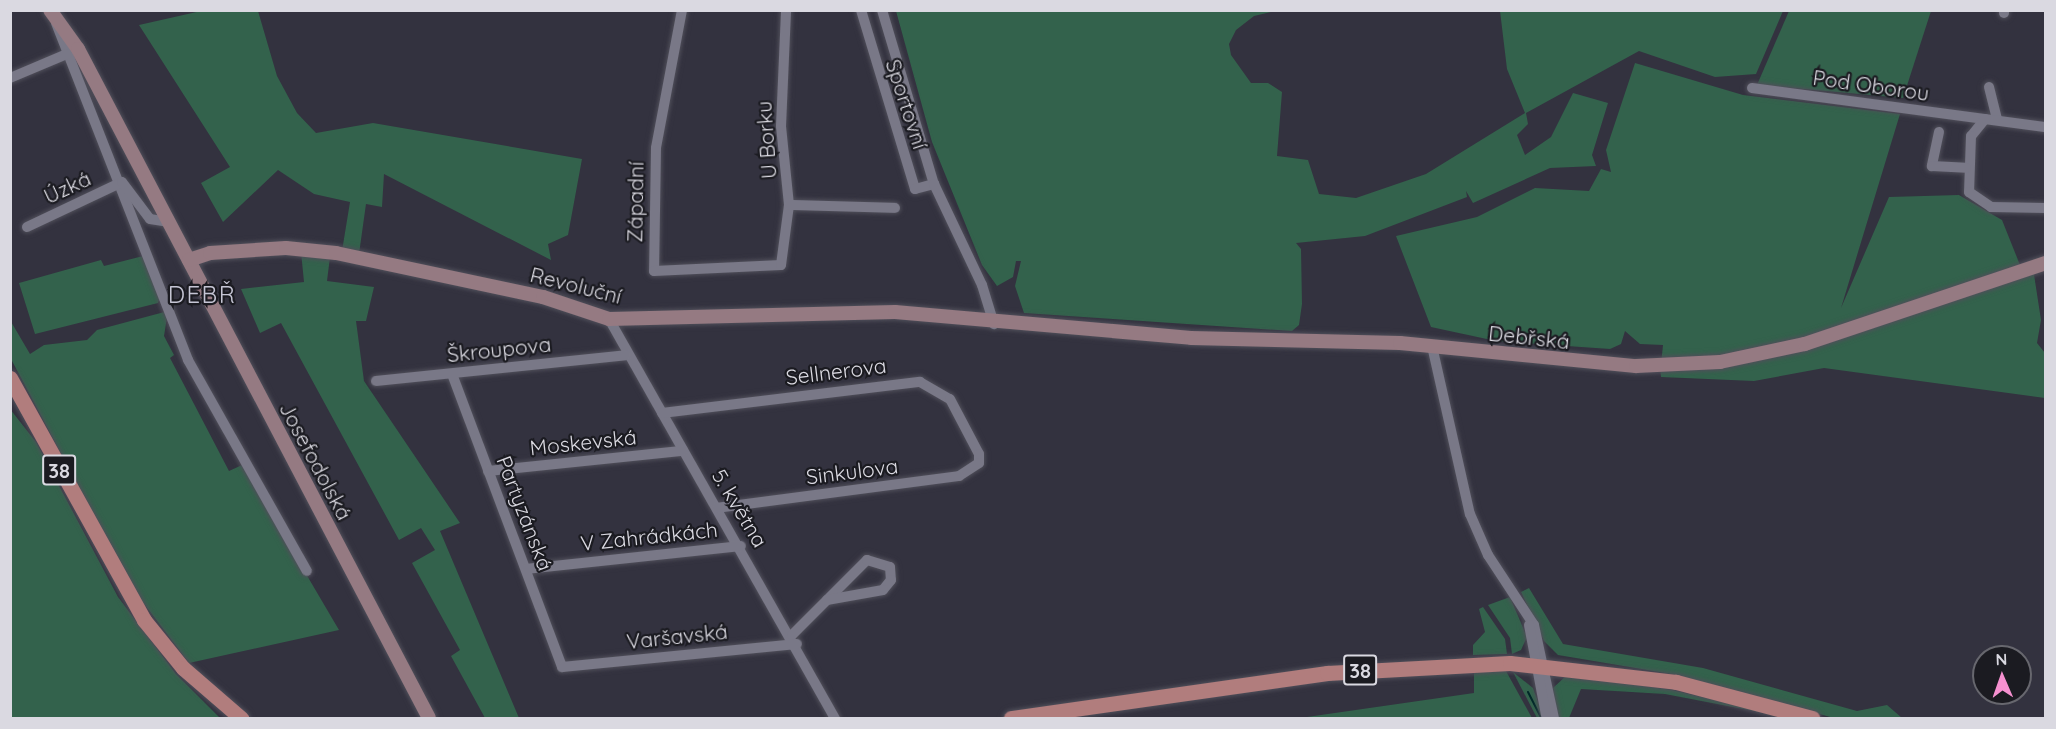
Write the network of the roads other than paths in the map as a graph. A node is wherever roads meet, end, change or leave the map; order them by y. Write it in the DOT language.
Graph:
graph roads {
  1 [pos="682,10"];
  2 [pos="786,10"];
  3 [pos="861,10"];
  4 [pos="882,10"];
  5 [pos="52,13"];
  6 [pos="67,54"];
  7 [pos="10,78"];
  8 [pos="1989,87"];
  9 [pos="1752,88"];
  10 [pos="1991,119"];
  11 [pos="2046,127"];
  12 [pos="1939,132"];
  13 [pos="1966,168"];
  14 [pos="123,182"];
  15 [pos="934,184"];
  16 [pos="789,205"];
  17 [pos="895,208"];
  18 [pos="2046,208"];
  19 [pos="168,222"];
  20 [pos="27,227"];
  21 [pos="189,260"];
  22 [pos="2046,263"];
  23 [pos="781,265"];
  24 [pos="609,320"];
  25 [pos="994,324"];
  26 [pos="1432,346"];
  27 [pos="626,355"];
  28 [pos="452,374"];
  29 [pos="10,378"];
  30 [pos="376,381"];
  31 [pos="662,413"];
  32 [pos="683,451"];
  33 [pos="979,454"];
  34 [pos="488,471"];
  35 [pos="717,508"];
  36 [pos="741,546"];
  37 [pos="526,569"];
  38 [pos="307,571"];
  39 [pos="827,600"];
  40 [pos="795,640"];
  41 [pos="1540,665"];
  42 [pos="561,667"];
  43 [pos="241,718"];
  44 [pos="429,718"];
  45 [pos="835,718"];
  46 [pos="1011,718"];
  47 [pos="1548,718"];
  48 [pos="1554,718"];
  49 [pos="1812,718"];
  1 -- 23 [label="street, Západní"];
  2 -- 16 [label="street, U Borku"];
  3 -- 15 [label="street, Sportovní"];
  4 -- 15 [label="street, Sportovní"];
  5 -- 6 [label="street, Josefodolská"];
  5 -- 19 [label="main road, Josefodolská"];
  6 -- 7 [label="street"];
  6 -- 14 [label="street, Josefodolská"];
  8 -- 10 [label="street"];
  9 -- 10 [label="street, Pod Oborou"];
  10 -- 11 [label="street, Pod Oborou"];
  10 -- 13 [label="street"];
  12 -- 13 [label="street, Pod Oborou"];
  13 -- 18 [label="street"];
  14 -- 19 [label="street, Josefodolská"];
  14 -- 20 [label="street, Úzká"];
  14 -- 38 [label="street, Josefodolská"];
  15 -- 25 [label="street, Sportovní"];
  16 -- 17 [label="street"];
  16 -- 23 [label="street, U Borku"];
  19 -- 21 [label="main road, Josefodolská"];
  21 -- 24 [label="main road, Revoluční"];
  21 -- 44 [label="main road, Josefodolská"];
  22 -- 26 [label="main road, Debřská"];
  24 -- 25 [label="main road, Revoluční"];
  24 -- 27 [label="street, 5. května"];
  25 -- 26 [label="main road, Debřská"];
  26 -- 41 [label="street"];
  27 -- 28 [label="street, Škroupova"];
  27 -- 31 [label="street, 5. května"];
  28 -- 30 [label="street, Škroupova"];
  28 -- 34 [label="street, Partyzánská"];
  29 -- 43 [label="main road, 38"];
  31 -- 32 [label="street, 5. května"];
  31 -- 33 [label="street, Sellnerova"];
  32 -- 34 [label="street, Moskevská"];
  32 -- 35 [label="street, 5. května"];
  33 -- 35 [label="street, Sinkulova"];
  34 -- 37 [label="street, Partyzánská"];
  35 -- 36 [label="street, 5. května"];
  36 -- 37 [label="street, V Zahrádkách"];
  36 -- 40 [label="street, 5. května"];
  37 -- 42 [label="street, Partyzánská"];
  39 -- 39 [label="street"];
  39 -- 40 [label="street"];
  40 -- 42 [label="street, Varšavská"];
  40 -- 45 [label="street, 5. května"];
  41 -- 46 [label="main road, 38"];
  41 -- 47 [label="street"];
  41 -- 48 [label="street"];
  41 -- 49 [label="main road, 38"];
}
